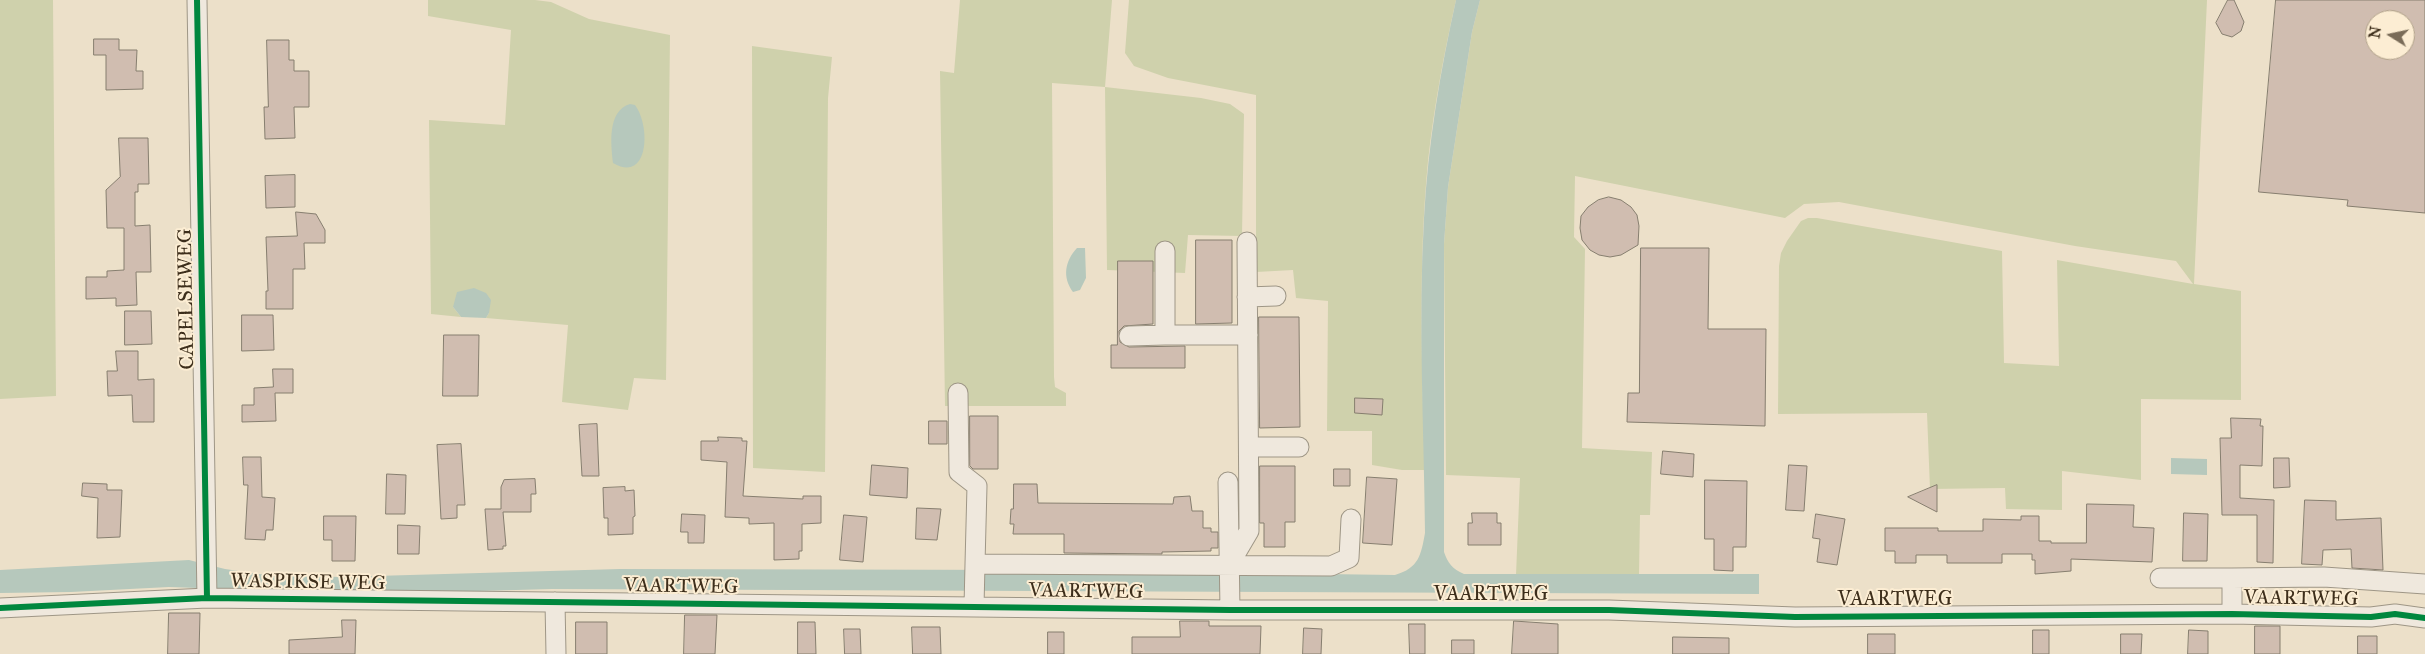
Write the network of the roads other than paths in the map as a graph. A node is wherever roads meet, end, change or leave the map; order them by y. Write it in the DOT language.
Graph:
graph roads {
  1 [pos="197,0"];
  2 [pos="1247,242"];
  3 [pos="1165,251"];
  4 [pos="1276,296"];
  5 [pos="1247,297"];
  6 [pos="1165,335"];
  7 [pos="1248,335"];
  8 [pos="1129,336"];
  9 [pos="958,393"];
  10 [pos="1249,447"];
  11 [pos="1299,447"];
  12 [pos="1228,482"];
  13 [pos="1351,519"];
  14 [pos="975,568"];
  15 [pos="2160,578"];
  16 [pos="2232,578"];
  17 [pos="2425,584"];
  18 [pos="1229,586"];
  19 [pos="207,598"];
  20 [pos="974,599"];
  21 [pos="555,602"];
  22 [pos="0,608"];
  23 [pos="2232,614"];
  24 [pos="2425,618"];
  25 [pos="556,654"];
  1 -- 19 [label="street, CAPELSEWEG"];
  2 -- 5 [label="street"];
  3 -- 6 [label="street"];
  4 -- 5 [label="street"];
  5 -- 7 [label="street"];
  6 -- 7 [label="street"];
  6 -- 8 [label="street"];
  7 -- 10 [label="street"];
  9 -- 14 [label="street"];
  10 -- 11 [label="street"];
  10 -- 18 [label="street"];
  12 -- 18 [label="street"];
  13 -- 18 [label="street, VAARTWEG"];
  14 -- 18 [label="street, VAARTWEG"];
  14 -- 20 [label="street"];
  15 -- 16 [label="street, VAARTWEG"];
  16 -- 17 [label="street, VAARTWEG"];
  16 -- 23 [label="street, VAARTWEG"];
  18 -- 20 [label="street, VAARTWEG"];
  18 -- 23 [label="street, VAARTWEG"];
  19 -- 21 [label="street, WASPIKSE WEG"];
  19 -- 22 [label="street, WASPIKSE WEG"];
  20 -- 21 [label="street, VAARTWEG"];
  21 -- 25 [label="street"];
  23 -- 24 [label="street, VAARTWEG"];
}
